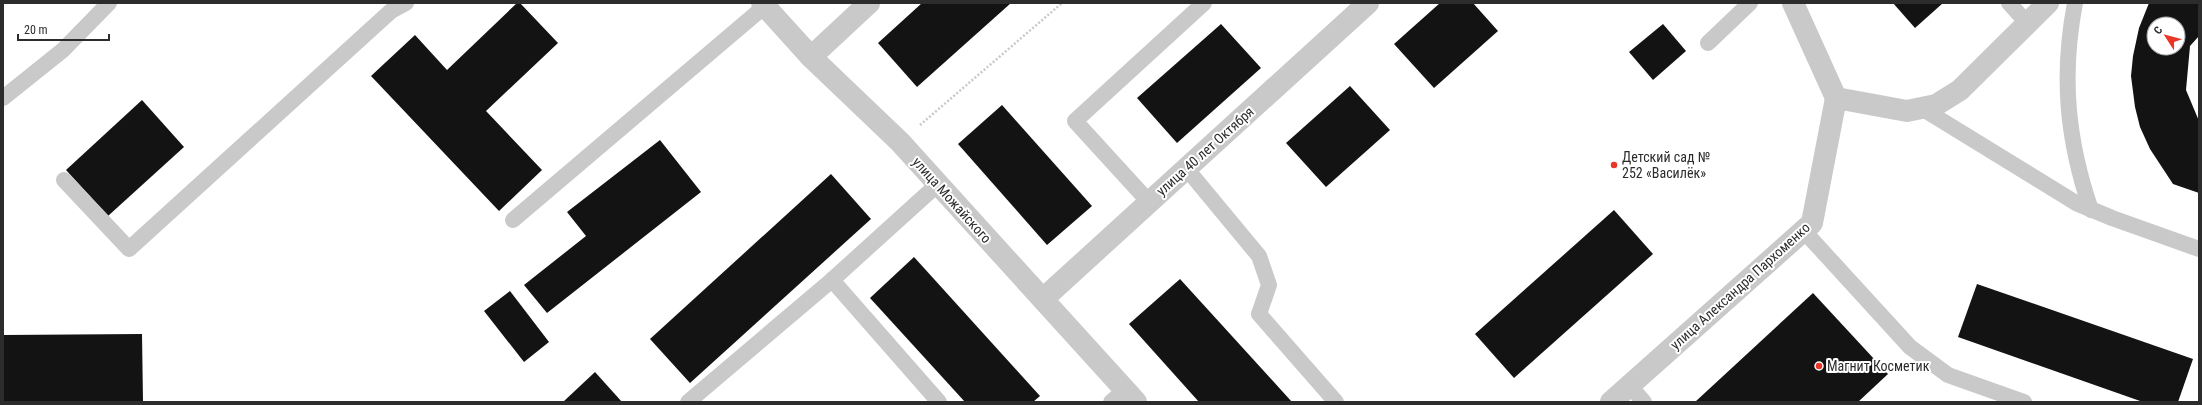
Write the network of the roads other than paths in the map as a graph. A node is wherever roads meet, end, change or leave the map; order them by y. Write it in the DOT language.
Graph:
graph roads {
  1 [pos="109,3"];
  2 [pos="406,3"];
  3 [pos="869,3"];
  4 [pos="1204,3"];
  5 [pos="1368,3"];
  6 [pos="1750,3"];
  7 [pos="1793,3"];
  8 [pos="2009,3"];
  9 [pos="2048,3"];
  10 [pos="2075,3"];
  11 [pos="763,4"];
  12 [pos="2027,23"];
  13 [pos="1708,43"];
  14 [pos="811,57"];
  15 [pos="3,98"];
  16 [pos="1836,98"];
  17 [pos="1923,109"];
  18 [pos="1186,168"];
  19 [pos="64,180"];
  20 [pos="938,184"];
  21 [pos="1149,202"];
  22 [pos="2091,210"];
  23 [pos="513,220"];
  24 [pos="1803,230"];
  25 [pos="2199,249"];
  26 [pos="832,280"];
  27 [pos="1043,300"];
  28 [pos="1630,386"];
  29 [pos="1124,398"];
  30 [pos="688,402"];
  31 [pos="939,402"];
  32 [pos="1336,402"];
  33 [pos="1612,402"];
  34 [pos="1644,402"];
  35 [pos="2024,402"];
  1 -- 15 [label="lane"];
  2 -- 19 [label="lane"];
  3 -- 14 [label="street"];
  4 -- 21 [label="lane"];
  5 -- 18 [label="street, улица 40 лет Октября"];
  6 -- 13 [label="lane"];
  7 -- 16 [label="street"];
  8 -- 12 [label="lane"];
  9 -- 12 [label="street"];
  10 -- 22 [label="lane"];
  11 -- 14 [label="street, улица Можайского"];
  11 -- 23 [label="lane"];
  12 -- 17 [label="street"];
  14 -- 20 [label="street, улица Можайского"];
  16 -- 17 [label="street"];
  16 -- 24 [label="street, улица Александра Пархоменко"];
  17 -- 22 [label="lane"];
  18 -- 21 [label="street, улица 40 лет Октября"];
  18 -- 32 [label="lane"];
  20 -- 26 [label="lane"];
  20 -- 27 [label="street, улица Можайского"];
  21 -- 27 [label="street, улица 40 лет Октября"];
  22 -- 25 [label="lane"];
  24 -- 28 [label="street, улица Александра Пархоменко"];
  24 -- 35 [label="lane"];
  26 -- 30 [label="lane"];
  26 -- 31 [label="lane"];
  27 -- 29 [label="street, улица Можайского"];
  28 -- 33 [label="street, улица Александра Пархоменко"];
  28 -- 34 [label="lane"];
}
